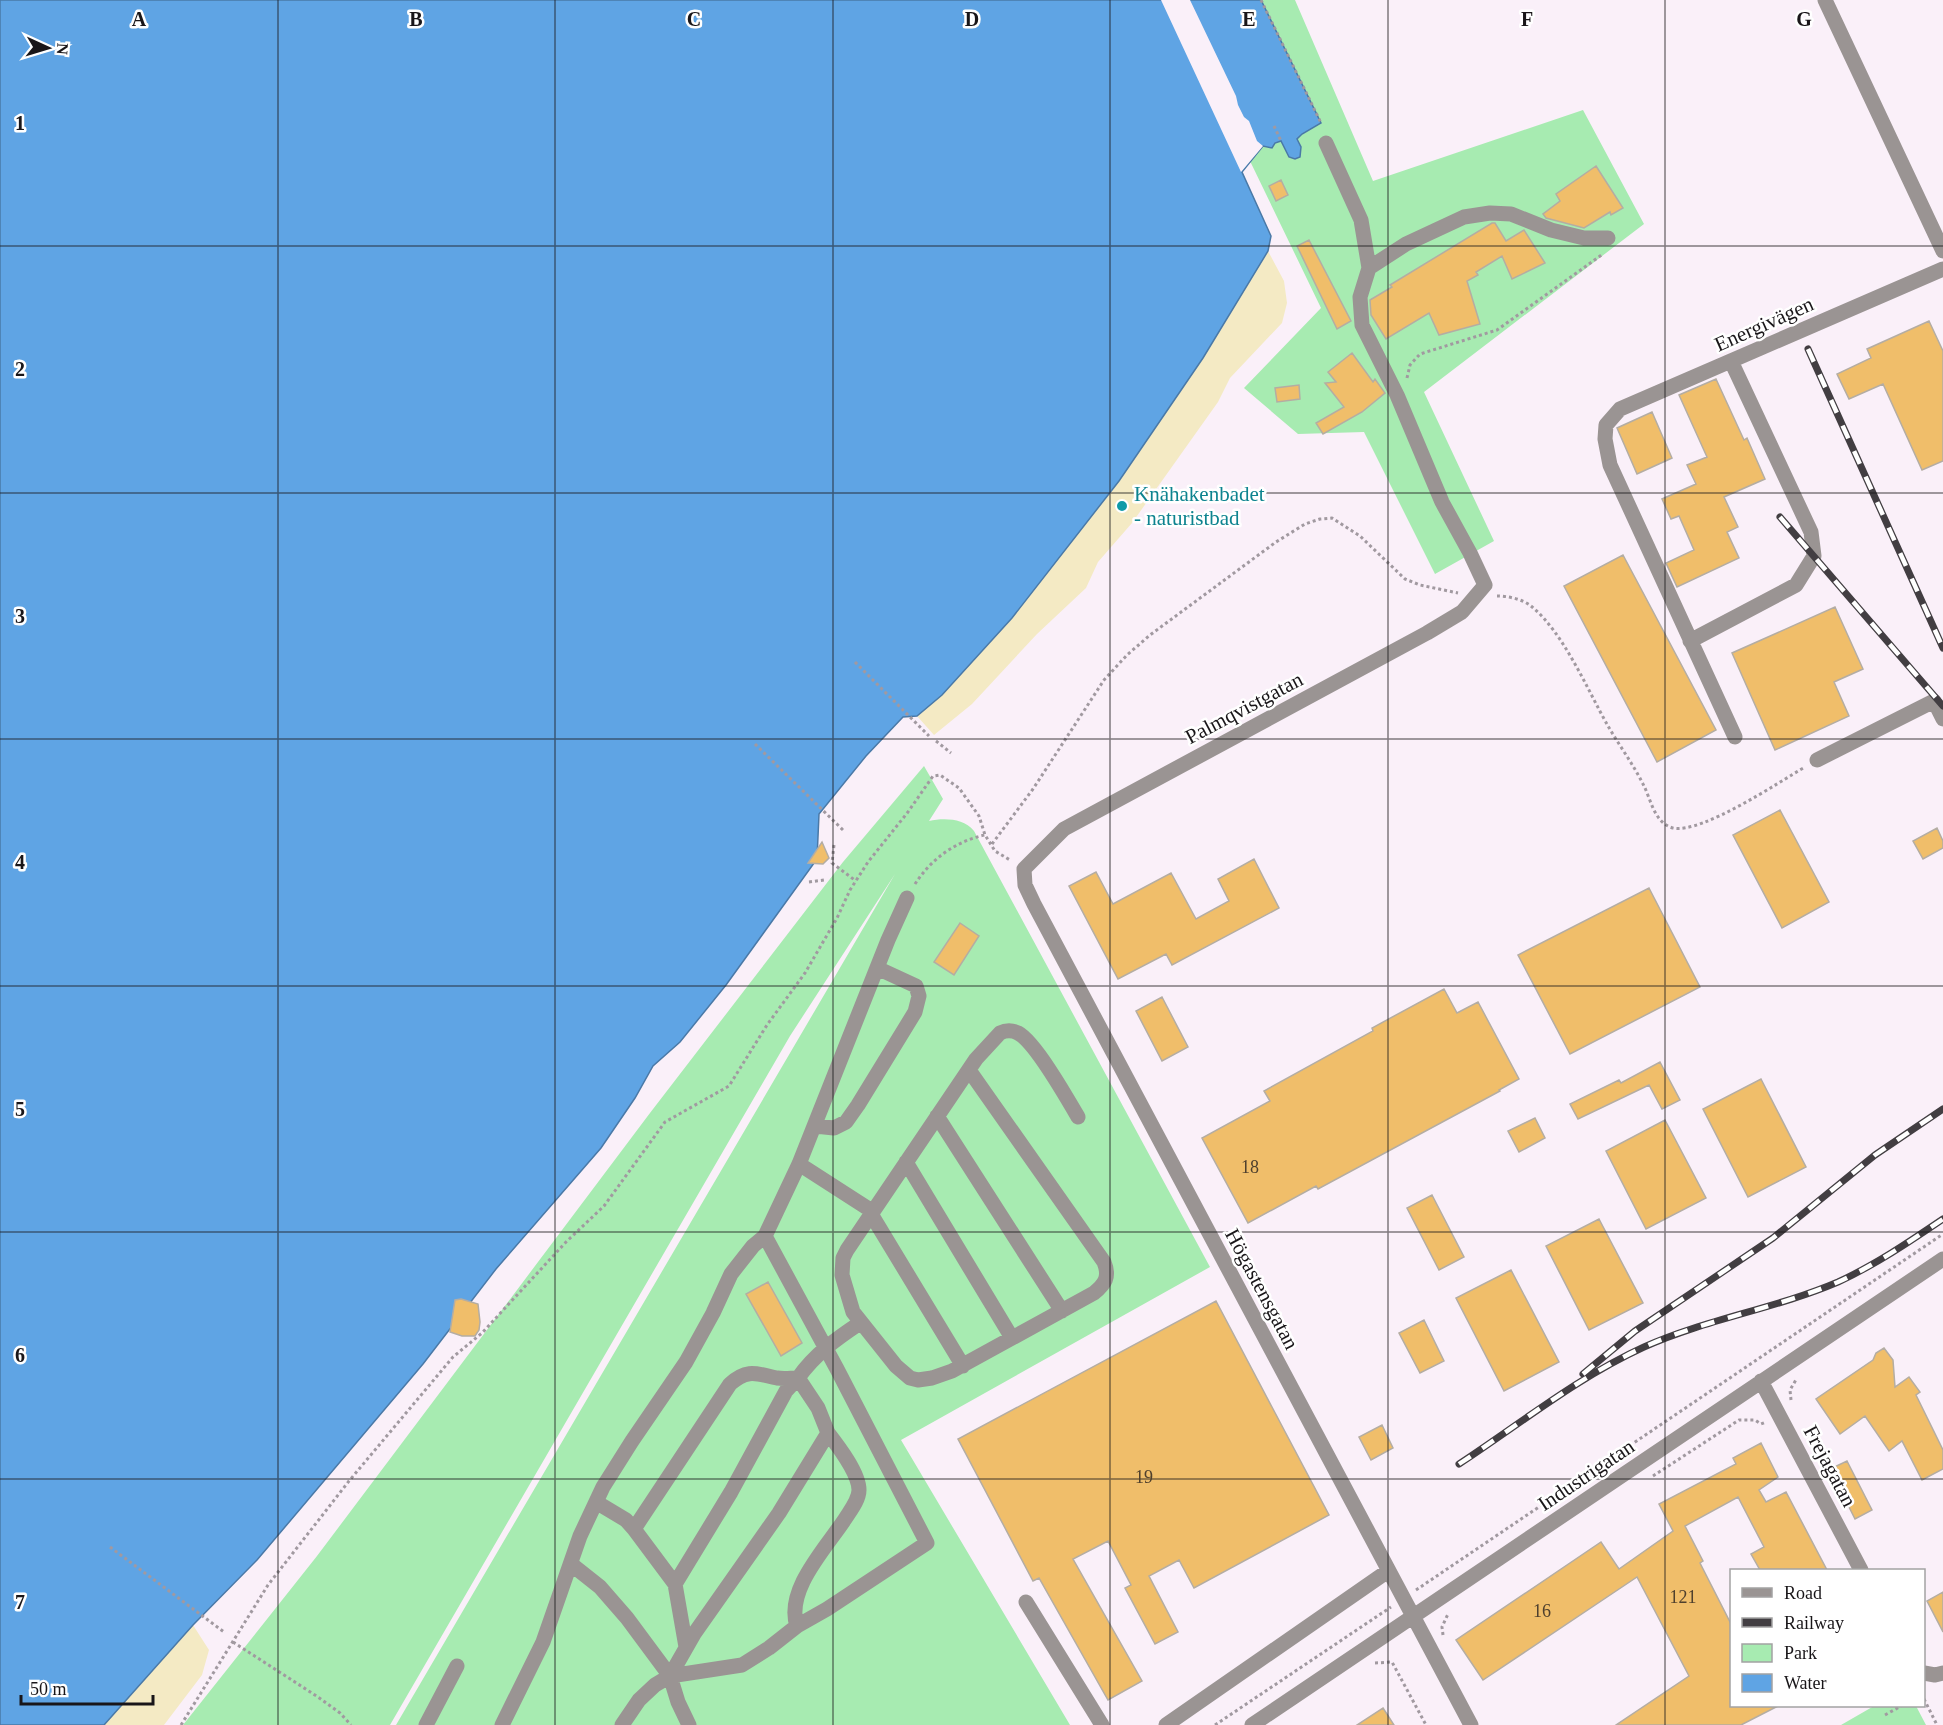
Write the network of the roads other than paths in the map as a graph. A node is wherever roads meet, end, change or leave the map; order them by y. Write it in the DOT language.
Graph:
graph roads {
  1 [pos="1825,0"];
  2 [pos="1326,143"];
  3 [pos="1608,238"];
  4 [pos="1943,251"];
  5 [pos="1369,268"];
  6 [pos="1943,268"];
  7 [pos="1731,361"];
  8 [pos="1690,641"];
  9 [pos="1943,719"];
  10 [pos="1734,737"];
  11 [pos="1817,760"];
  12 [pos="1024,869"];
  13 [pos="907,898"];
  14 [pos="877,968"];
  15 [pos="969,1070"];
  16 [pos="937,1116"];
  17 [pos="1078,1117"];
  18 [pos="815,1126"];
  19 [pos="906,1162"];
  20 [pos="799,1164"];
  21 [pos="872,1212"];
  22 [pos="765,1236"];
  23 [pos="1943,1259"];
  24 [pos="1062,1311"];
  25 [pos="860,1323"];
  26 [pos="1012,1338"];
  27 [pos="825,1347"];
  28 [pos="963,1365"];
  29 [pos="798,1378"];
  30 [pos="1761,1381"];
  31 [pos="828,1433"];
  32 [pos="596,1502"];
  33 [pos="634,1529"];
  34 [pos="571,1564"];
  35 [pos="1860,1569"];
  36 [pos="1388,1571"];
  37 [pos="675,1584"];
  38 [pos="1026,1602"];
  39 [pos="1413,1616"];
  40 [pos="797,1626"];
  41 [pos="686,1647"];
  42 [pos="457,1666"];
  43 [pos="1925,1673"];
  44 [pos="1943,1673"];
  45 [pos="670,1676"];
  46 [pos="426,1725"];
  47 [pos="502,1725"];
  48 [pos="622,1725"];
  49 [pos="689,1725"];
  50 [pos="1102,1725"];
  51 [pos="1166,1725"];
  52 [pos="1252,1725"];
  53 [pos="1471,1725"];
  1 -- 4 [label="street"];
  2 -- 5 [label="street"];
  3 -- 5 [label="street"];
  5 -- 12 [label="street, Palmqvistgatan"];
  6 -- 7 [label="street, Energivägen"];
  7 -- 8 [label="street"];
  7 -- 8 [label="street, Energivägen"];
  8 -- 10 [label="street"];
  9 -- 11 [label="street"];
  12 -- 36 [label="street, Högastensgatan"];
  13 -- 14 [label="street"];
  14 -- 18 [label="street"];
  14 -- 18 [label="street"];
  15 -- 16 [label="street"];
  15 -- 17 [label="street"];
  15 -- 24 [label="street"];
  16 -- 19 [label="street"];
  16 -- 24 [label="street"];
  18 -- 20 [label="street"];
  19 -- 21 [label="street"];
  19 -- 26 [label="street"];
  20 -- 21 [label="street"];
  20 -- 22 [label="street"];
  21 -- 25 [label="street"];
  21 -- 28 [label="street"];
  22 -- 27 [label="street"];
  22 -- 32 [label="street"];
  23 -- 30 [label="street, Industrigatan"];
  24 -- 26 [label="street"];
  25 -- 27 [label="street"];
  25 -- 28 [label="street"];
  26 -- 28 [label="street"];
  27 -- 29 [label="street"];
  27 -- 40 [label="street"];
  29 -- 31 [label="street"];
  29 -- 33 [label="street"];
  29 -- 37 [label="street"];
  30 -- 35 [label="street, Frejagatan"];
  30 -- 39 [label="street, Industrigatan"];
  31 -- 40 [label="street"];
  31 -- 41 [label="street"];
  32 -- 33 [label="street"];
  32 -- 34 [label="street"];
  33 -- 37 [label="street"];
  34 -- 45 [label="street"];
  34 -- 47 [label="street"];
  36 -- 39 [label="street, Högastensgatan"];
  36 -- 51 [label="street"];
  37 -- 41 [label="street"];
  38 -- 50 [label="street"];
  39 -- 52 [label="street, Industrigatan"];
  39 -- 53 [label="street, Högastensgatan"];
  40 -- 45 [label="street"];
  41 -- 45 [label="street"];
  42 -- 46 [label="street"];
  43 -- 44 [label="street"];
  45 -- 48 [label="street"];
  45 -- 49 [label="street"];
}
